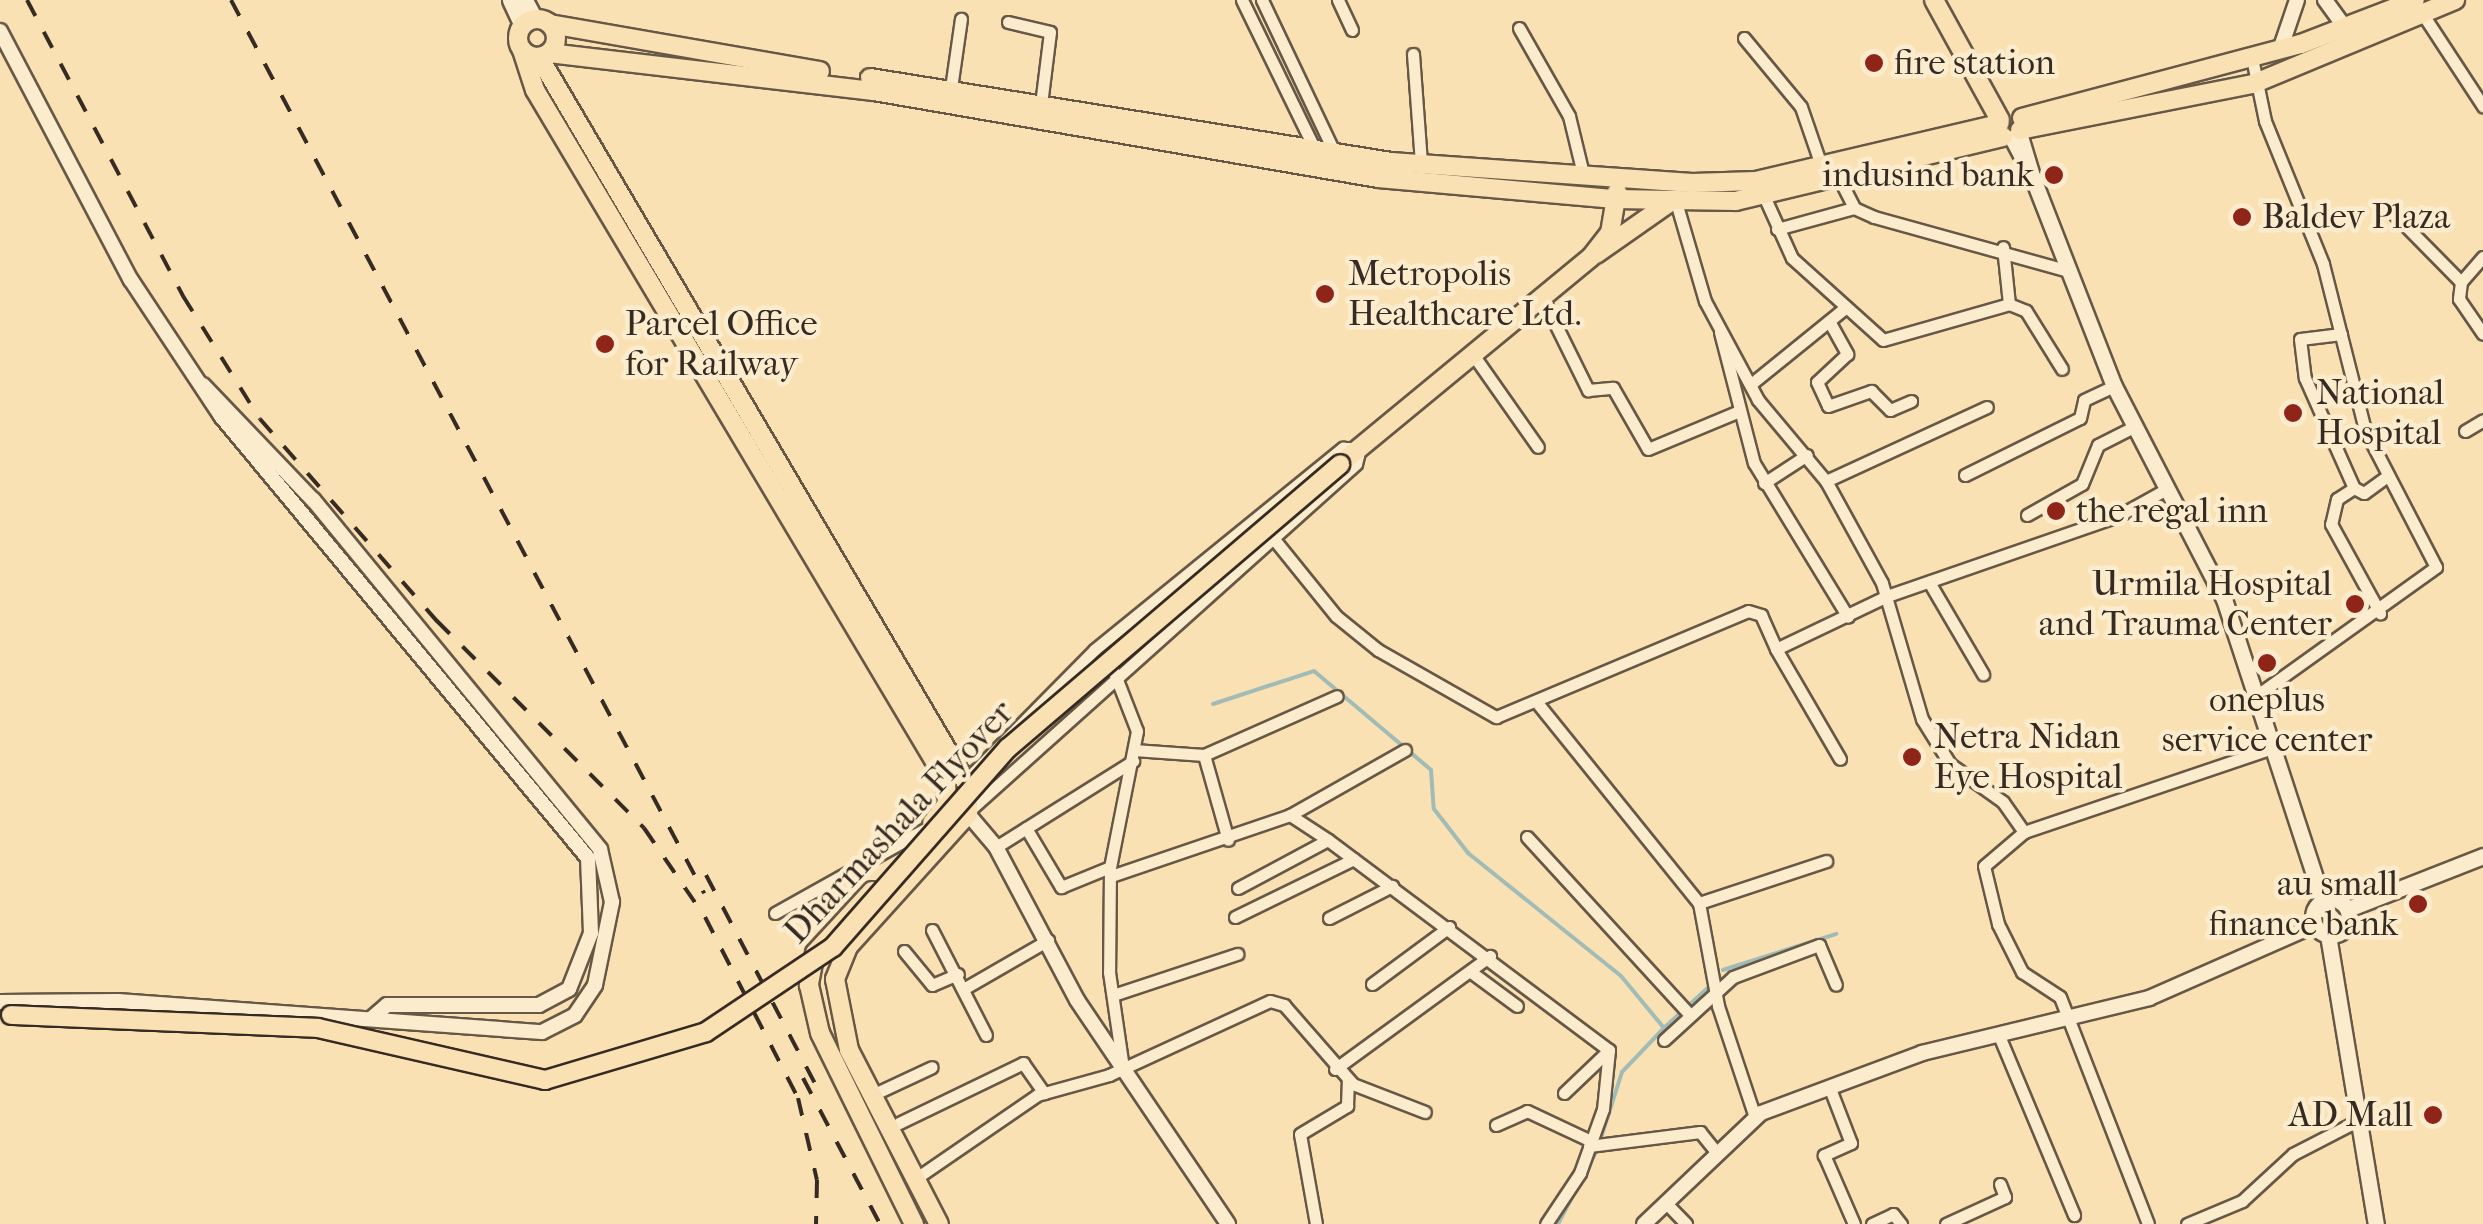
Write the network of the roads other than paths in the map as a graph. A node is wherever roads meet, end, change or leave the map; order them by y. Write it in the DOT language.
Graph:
graph roads {
  1 [pos="510,0"];
  2 [pos="525,0"];
  3 [pos="1242,0"];
  4 [pos="1262,0"];
  5 [pos="1338,0"];
  6 [pos="1934,0"];
  7 [pos="1947,0"];
  8 [pos="2297,0"];
  9 [pos="2325,0"];
  10 [pos="2455,0"];
  11 [pos="2419,8"];
  12 [pos="960,19"];
  13 [pos="1008,22"];
  14 [pos="536,23"];
  15 [pos="1519,28"];
  16 [pos="2345,28"];
  17 [pos="0,30"];
  18 [pos="1352,30"];
  19 [pos="1744,38"];
  20 [pos="2280,50"];
  21 [pos="537,54"];
  22 [pos="1413,54"];
  23 [pos="2252,58"];
  24 [pos="2253,84"];
  25 [pos="949,98"];
  26 [pos="2483,106"];
  27 [pos="1039,115"];
  28 [pos="2010,127"];
  29 [pos="1316,160"];
  30 [pos="1337,163"];
  31 [pos="1420,164"];
  32 [pos="1822,168"];
  33 [pos="1583,174"];
  34 [pos="1620,177"];
  35 [pos="1842,182"];
  36 [pos="1692,183"];
  37 [pos="1764,196"];
  38 [pos="1616,199"];
  39 [pos="1674,202"];
  40 [pos="1854,208"];
  41 [pos="2392,212"];
  42 [pos="1777,229"];
  43 [pos="2003,247"];
  44 [pos="1591,257"];
  45 [pos="2483,258"];
  46 [pos="2066,270"];
  47 [pos="2460,282"];
  48 [pos="1544,299"];
  49 [pos="2009,304"];
  50 [pos="1845,308"];
  51 [pos="1829,321"];
  52 [pos="1721,331"];
  53 [pos="2341,334"];
  54 [pos="2483,334"];
  55 [pos="1474,356"];
  56 [pos="2062,369"];
  57 [pos="1752,384"];
  58 [pos="203,385"];
  59 [pos="2114,386"];
  60 [pos="1911,402"];
  61 [pos="1988,408"];
  62 [pos="1738,412"];
  63 [pos="2483,420"];
  64 [pos="2133,427"];
  65 [pos="2464,431"];
  66 [pos="1538,447"];
  67 [pos="1360,448"];
  68 [pos="1807,455"];
  69 [pos="1964,476"];
  70 [pos="2386,477"];
  71 [pos="1826,481"];
  72 [pos="1764,483"];
  73 [pos="2354,488"];
  74 [pos="2163,491"];
  75 [pos="2028,515"];
  76 [pos="1273,538"];
  77 [pos="1929,582"];
  78 [pos="1887,596"];
  79 [pos="2380,613"];
  80 [pos="1848,616"];
  81 [pos="1776,649"];
  82 [pos="1094,650"];
  83 [pos="1116,674"];
  84 [pos="1983,674"];
  85 [pos="1337,696"];
  86 [pos="2256,696"];
  87 [pos="1538,705"];
  88 [pos="2270,749"];
  89 [pos="1405,750"];
  90 [pos="1134,755"];
  91 [pos="1204,755"];
  92 [pos="1840,759"];
  93 [pos="966,780"];
  94 [pos="969,812"];
  95 [pos="1290,814"];
  96 [pos="929,826"];
  97 [pos="1026,828"];
  98 [pos="2024,832"];
  99 [pos="1527,837"];
  100 [pos="1228,840"];
  101 [pos="1328,840"];
  102 [pos="996,846"];
  103 [pos="2483,856"];
  104 [pos="1354,859"];
  105 [pos="1826,860"];
  106 [pos="1111,872"];
  107 [pos="1392,886"];
  108 [pos="1238,888"];
  109 [pos="2323,901"];
  110 [pos="1700,903"];
  111 [pos="2348,909"];
  112 [pos="776,913"];
  113 [pos="1234,917"];
  114 [pos="1330,918"];
  115 [pos="1450,928"];
  116 [pos="932,930"];
  117 [pos="2321,930"];
  118 [pos="1048,940"];
  119 [pos="904,951"];
  120 [pos="1237,954"];
  121 [pos="1490,956"];
  122 [pos="1472,972"];
  123 [pos="958,974"];
  124 [pos="1372,984"];
  125 [pos="1836,985"];
  126 [pos="1718,986"];
  127 [pos="965,988"];
  128 [pos="1113,994"];
  129 [pos="1517,1006"];
  130 [pos="4,1010"];
  131 [pos="1685,1010"];
  132 [pos="372,1018"];
  133 [pos="2068,1022"];
  134 [pos="986,1035"];
  135 [pos="2000,1038"];
  136 [pos="1664,1040"];
  137 [pos="1610,1050"];
  138 [pos="932,1067"];
  139 [pos="1123,1068"];
  140 [pos="1335,1069"];
  141 [pos="1348,1080"];
  142 [pos="1829,1086"];
  143 [pos="1044,1093"];
  144 [pos="1564,1093"];
  145 [pos="870,1096"];
  146 [pos="1425,1112"];
  147 [pos="1755,1116"];
  148 [pos="900,1122"];
  149 [pos="2354,1123"];
  150 [pos="1496,1125"];
  151 [pos="1590,1144"];
  152 [pos="1714,1149"];
  153 [pos="914,1179"];
  154 [pos="2000,1184"];
  155 [pos="1666,1202"];
  156 [pos="2074,1215"];
  157 [pos="914,1224"];
  158 [pos="939,1224"];
  159 [pos="1228,1224"];
  160 [pos="1316,1224"];
  161 [pos="1546,1224"];
  162 [pos="1644,1224"];
  163 [pos="1686,1224"];
  164 [pos="1854,1224"];
  165 [pos="1872,1224"];
  166 [pos="1902,1224"];
  167 [pos="1946,1224"];
  168 [pos="2148,1224"];
  169 [pos="2187,1224"];
  170 [pos="2376,1224"];
  1 -- 14 [label="main road"];
  2 -- 14 [label="main road"];
  3 -- 29 [label="street"];
  4 -- 30 [label="street"];
  5 -- 18 [label="street"];
  6 -- 28 [label="main road"];
  7 -- 28 [label="main road"];
  8 -- 20 [label="street"];
  9 -- 16 [label="street"];
  10 -- 11 [label="main road"];
  11 -- 16 [label="main road"];
  11 -- 24 [label="main road"];
  11 -- 26 [label="street"];
  12 -- 25 [label="street"];
  13 -- 27 [label="street"];
  14 -- 21 [label="main road"];
  14 -- 21 [label="main road"];
  14 -- 25 [label="main road"];
  15 -- 33 [label="street"];
  16 -- 20 [label="main road"];
  17 -- 58 [label="street"];
  19 -- 32 [label="street"];
  20 -- 23 [label="main road"];
  21 -- 25 [label="main road"];
  21 -- 93 [label="main road"];
  21 -- 96 [label="main road"];
  22 -- 31 [label="street"];
  23 -- 24 [label="street"];
  23 -- 28 [label="main road"];
  24 -- 28 [label="main road"];
  24 -- 53 [label="street"];
  25 -- 27 [label="main road"];
  27 -- 29 [label="main road"];
  28 -- 32 [label="main road"];
  28 -- 35 [label="main road"];
  28 -- 46 [label="main road"];
  29 -- 30 [label="main road"];
  30 -- 31 [label="main road"];
  30 -- 38 [label="main road"];
  31 -- 33 [label="main road"];
  32 -- 36 [label="main road"];
  33 -- 34 [label="main road"];
  34 -- 36 [label="main road"];
  34 -- 38 [label="main road"];
  35 -- 37 [label="main road"];
  35 -- 40 [label="street"];
  36 -- 39 [label="main road"];
  37 -- 39 [label="main road"];
  37 -- 42 [label="street"];
  38 -- 39 [label="main road"];
  38 -- 44 [label="main road"];
  39 -- 44 [label="main road"];
  39 -- 52 [label="street"];
  40 -- 42 [label="street"];
  40 -- 43 [label="street"];
  41 -- 47 [label="street"];
  42 -- 50 [label="street"];
  43 -- 46 [label="street"];
  43 -- 49 [label="street"];
  44 -- 48 [label="main road, Dharmashala Flyover"];
  45 -- 47 [label="street"];
  46 -- 59 [label="main road"];
  47 -- 54 [label="street"];
  48 -- 55 [label="main road, Dharmashala Flyover"];
  48 -- 62 [label="street"];
  49 -- 50 [label="street"];
  49 -- 56 [label="street"];
  50 -- 51 [label="street"];
  51 -- 57 [label="street"];
  51 -- 60 [label="street"];
  52 -- 57 [label="street"];
  52 -- 62 [label="street"];
  53 -- 70 [label="street"];
  53 -- 73 [label="street"];
  55 -- 66 [label="street"];
  55 -- 67 [label="main road, Dharmashala Flyover"];
  57 -- 68 [label="street"];
  58 -- 132 [label="street"];
  58 -- 132 [label="street"];
  59 -- 64 [label="main road"];
  59 -- 69 [label="street"];
  61 -- 71 [label="street"];
  62 -- 72 [label="street"];
  63 -- 65 [label="street"];
  64 -- 74 [label="main road"];
  64 -- 75 [label="street"];
  67 -- 76 [label="street"];
  67 -- 82 [label="street"];
  67 -- 130 [label="main road, Dharmashala Flyover, bridge"];
  68 -- 71 [label="street"];
  68 -- 72 [label="street"];
  70 -- 73 [label="street"];
  70 -- 79 [label="street"];
  71 -- 78 [label="street"];
  72 -- 80 [label="street"];
  73 -- 79 [label="street"];
  74 -- 77 [label="street"];
  74 -- 86 [label="main road"];
  76 -- 83 [label="street"];
  76 -- 87 [label="street"];
  77 -- 78 [label="street"];
  77 -- 84 [label="street"];
  78 -- 80 [label="street"];
  78 -- 98 [label="street"];
  79 -- 86 [label="street"];
  80 -- 81 [label="street"];
  81 -- 87 [label="street"];
  81 -- 92 [label="street"];
  82 -- 83 [label="street"];
  82 -- 93 [label="street"];
  83 -- 90 [label="street"];
  83 -- 94 [label="street"];
  85 -- 91 [label="street"];
  86 -- 88 [label="main road"];
  87 -- 110 [label="street"];
  88 -- 98 [label="street"];
  88 -- 109 [label="main road"];
  89 -- 95 [label="street"];
  90 -- 91 [label="street"];
  90 -- 97 [label="street"];
  90 -- 106 [label="street"];
  91 -- 100 [label="street"];
  93 -- 94 [label="main road"];
  94 -- 102 [label="street"];
  94 -- 145 [label="main road"];
  95 -- 100 [label="street"];
  95 -- 101 [label="street"];
  96 -- 112 [label="street"];
  96 -- 157 [label="main road"];
  97 -- 102 [label="street"];
  97 -- 106 [label="street"];
  98 -- 133 [label="street"];
  99 -- 131 [label="street"];
  100 -- 106 [label="street"];
  101 -- 104 [label="street"];
  101 -- 108 [label="street"];
  102 -- 118 [label="street"];
  103 -- 111 [label="main road"];
  104 -- 107 [label="street"];
  104 -- 113 [label="street"];
  105 -- 110 [label="street"];
  106 -- 128 [label="street"];
  107 -- 114 [label="street"];
  107 -- 115 [label="street"];
  109 -- 111 [label="main road"];
  109 -- 117 [label="main road"];
  110 -- 126 [label="street"];
  111 -- 117 [label="main road"];
  115 -- 121 [label="street"];
  115 -- 124 [label="street"];
  116 -- 123 [label="street"];
  117 -- 133 [label="street"];
  117 -- 149 [label="main road"];
  118 -- 127 [label="street"];
  118 -- 139 [label="street"];
  119 -- 123 [label="street"];
  120 -- 128 [label="street"];
  121 -- 122 [label="street"];
  121 -- 137 [label="street"];
  122 -- 129 [label="street"];
  122 -- 140 [label="street"];
  123 -- 127 [label="street"];
  125 -- 126 [label="street"];
  126 -- 131 [label="street"];
  126 -- 147 [label="street"];
  127 -- 134 [label="street"];
  128 -- 139 [label="street"];
  130 -- 132 [label="street"];
  131 -- 136 [label="street"];
  133 -- 135 [label="street"];
  133 -- 168 [label="street"];
  135 -- 142 [label="street"];
  135 -- 156 [label="street"];
  137 -- 144 [label="street"];
  137 -- 151 [label="street"];
  138 -- 145 [label="street"];
  139 -- 140 [label="street"];
  139 -- 143 [label="street"];
  139 -- 159 [label="street"];
  140 -- 141 [label="street"];
  141 -- 146 [label="street"];
  141 -- 160 [label="street"];
  142 -- 147 [label="street"];
  142 -- 164 [label="street"];
  143 -- 148 [label="street"];
  143 -- 153 [label="street"];
  145 -- 153 [label="main road"];
  147 -- 152 [label="street"];
  149 -- 169 [label="street"];
  149 -- 170 [label="main road"];
  150 -- 151 [label="street"];
  151 -- 152 [label="street"];
  151 -- 161 [label="street"];
  152 -- 155 [label="street"];
  153 -- 158 [label="main road"];
  154 -- 167 [label="street"];
  155 -- 162 [label="street"];
  155 -- 163 [label="street"];
  165 -- 166 [label="street"];
}
